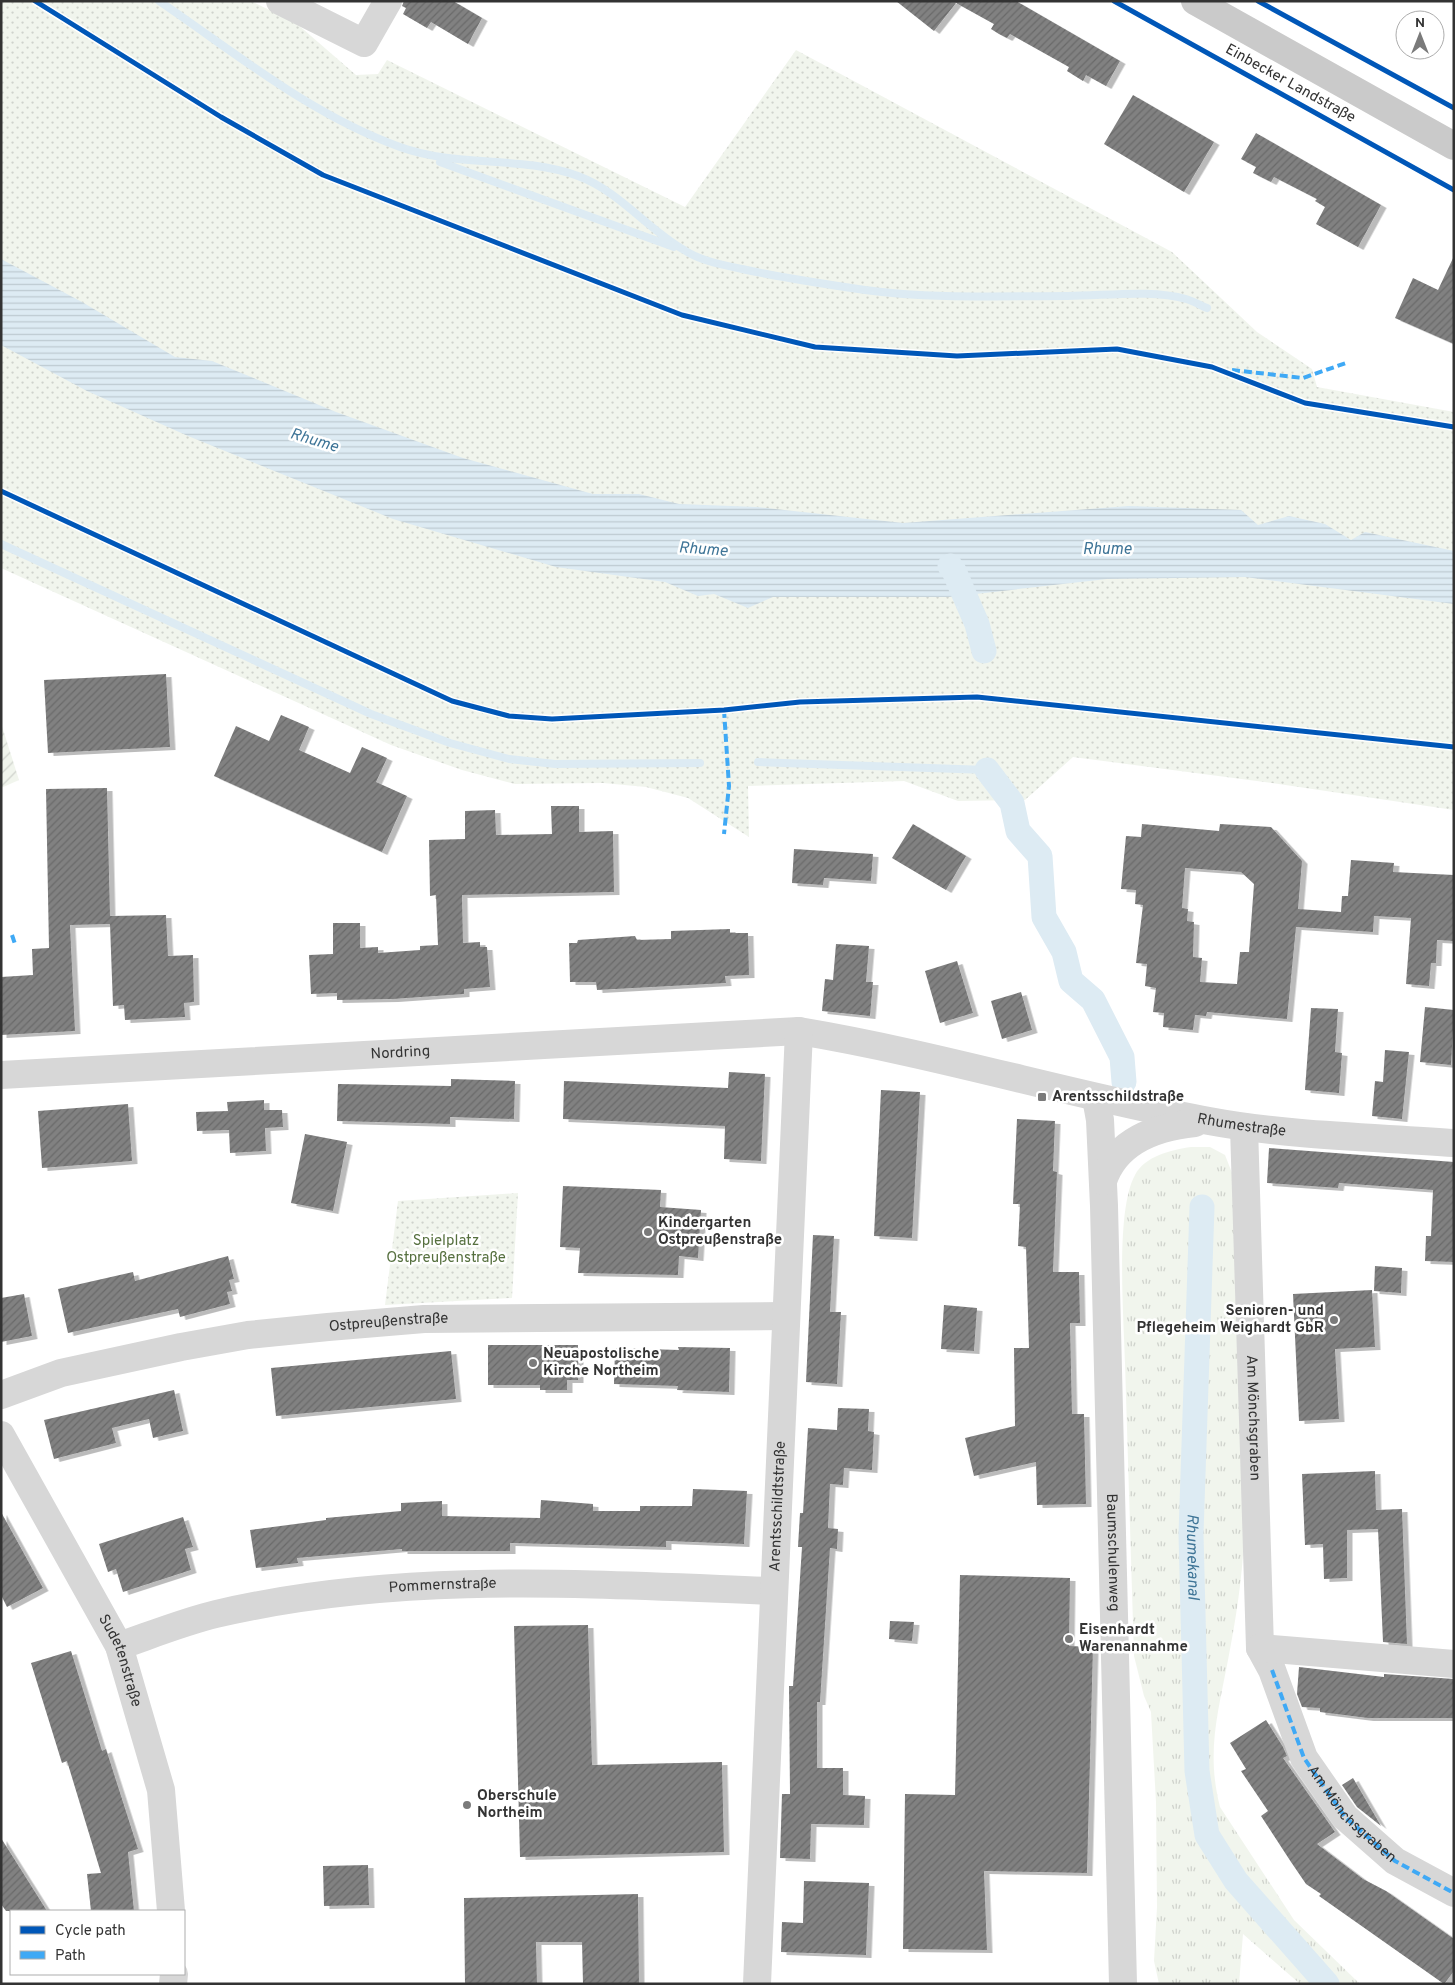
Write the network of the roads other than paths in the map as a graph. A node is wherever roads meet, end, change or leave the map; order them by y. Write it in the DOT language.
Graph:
graph roads {
  1 [pos="280,1"];
  2 [pos="388,1"];
  3 [pos="1195,1"];
  4 [pos="1454,146"];
  5 [pos="799,1031"];
  6 [pos="1,1075"];
  7 [pos="1096,1098"];
  8 [pos="1210,1121"];
  9 [pos="1244,1127"];
  10 [pos="1454,1143"];
  11 [pos="1103,1181"];
  12 [pos="785,1316"];
  13 [pos="1,1395"];
  14 [pos="1,1435"];
  15 [pos="773,1591"];
  16 [pos="119,1646"];
  17 [pos="1260,1648"];
  18 [pos="1454,1664"];
  19 [pos="1454,1893"];
  20 [pos="171,1910"];
  21 [pos="757,1984"];
  22 [pos="1123,1984"];
  1 -- 2 [label="street"];
  3 -- 4 [label="main road, Einbecker Landstraße"];
  5 -- 6 [label="street, Nordring"];
  5 -- 7 [label="street, Rhumestraße"];
  5 -- 12 [label="street, Arentsschildtstraße"];
  7 -- 8 [label="street, Rhumestraße"];
  7 -- 11 [label="street, Baumschulenweg"];
  8 -- 9 [label="street, Rhumestraße"];
  8 -- 11 [label="street, Baumschulenweg"];
  9 -- 10 [label="street, Rhumestraße"];
  9 -- 17 [label="street, Am Mönchsgraben"];
  11 -- 22 [label="street, Baumschulenweg"];
  12 -- 13 [label="street, Ostpreußenstraße"];
  12 -- 15 [label="street, Arentsschildtstraße"];
  14 -- 16 [label="street, Sudetenstraße"];
  15 -- 16 [label="street, Pommernstraße"];
  15 -- 21 [label="street, Arentsschildtstraße"];
  16 -- 20 [label="street, Sudetenstraße"];
  17 -- 18 [label="street"];
  17 -- 19 [label="street, Am Mönchsgraben"];
}
